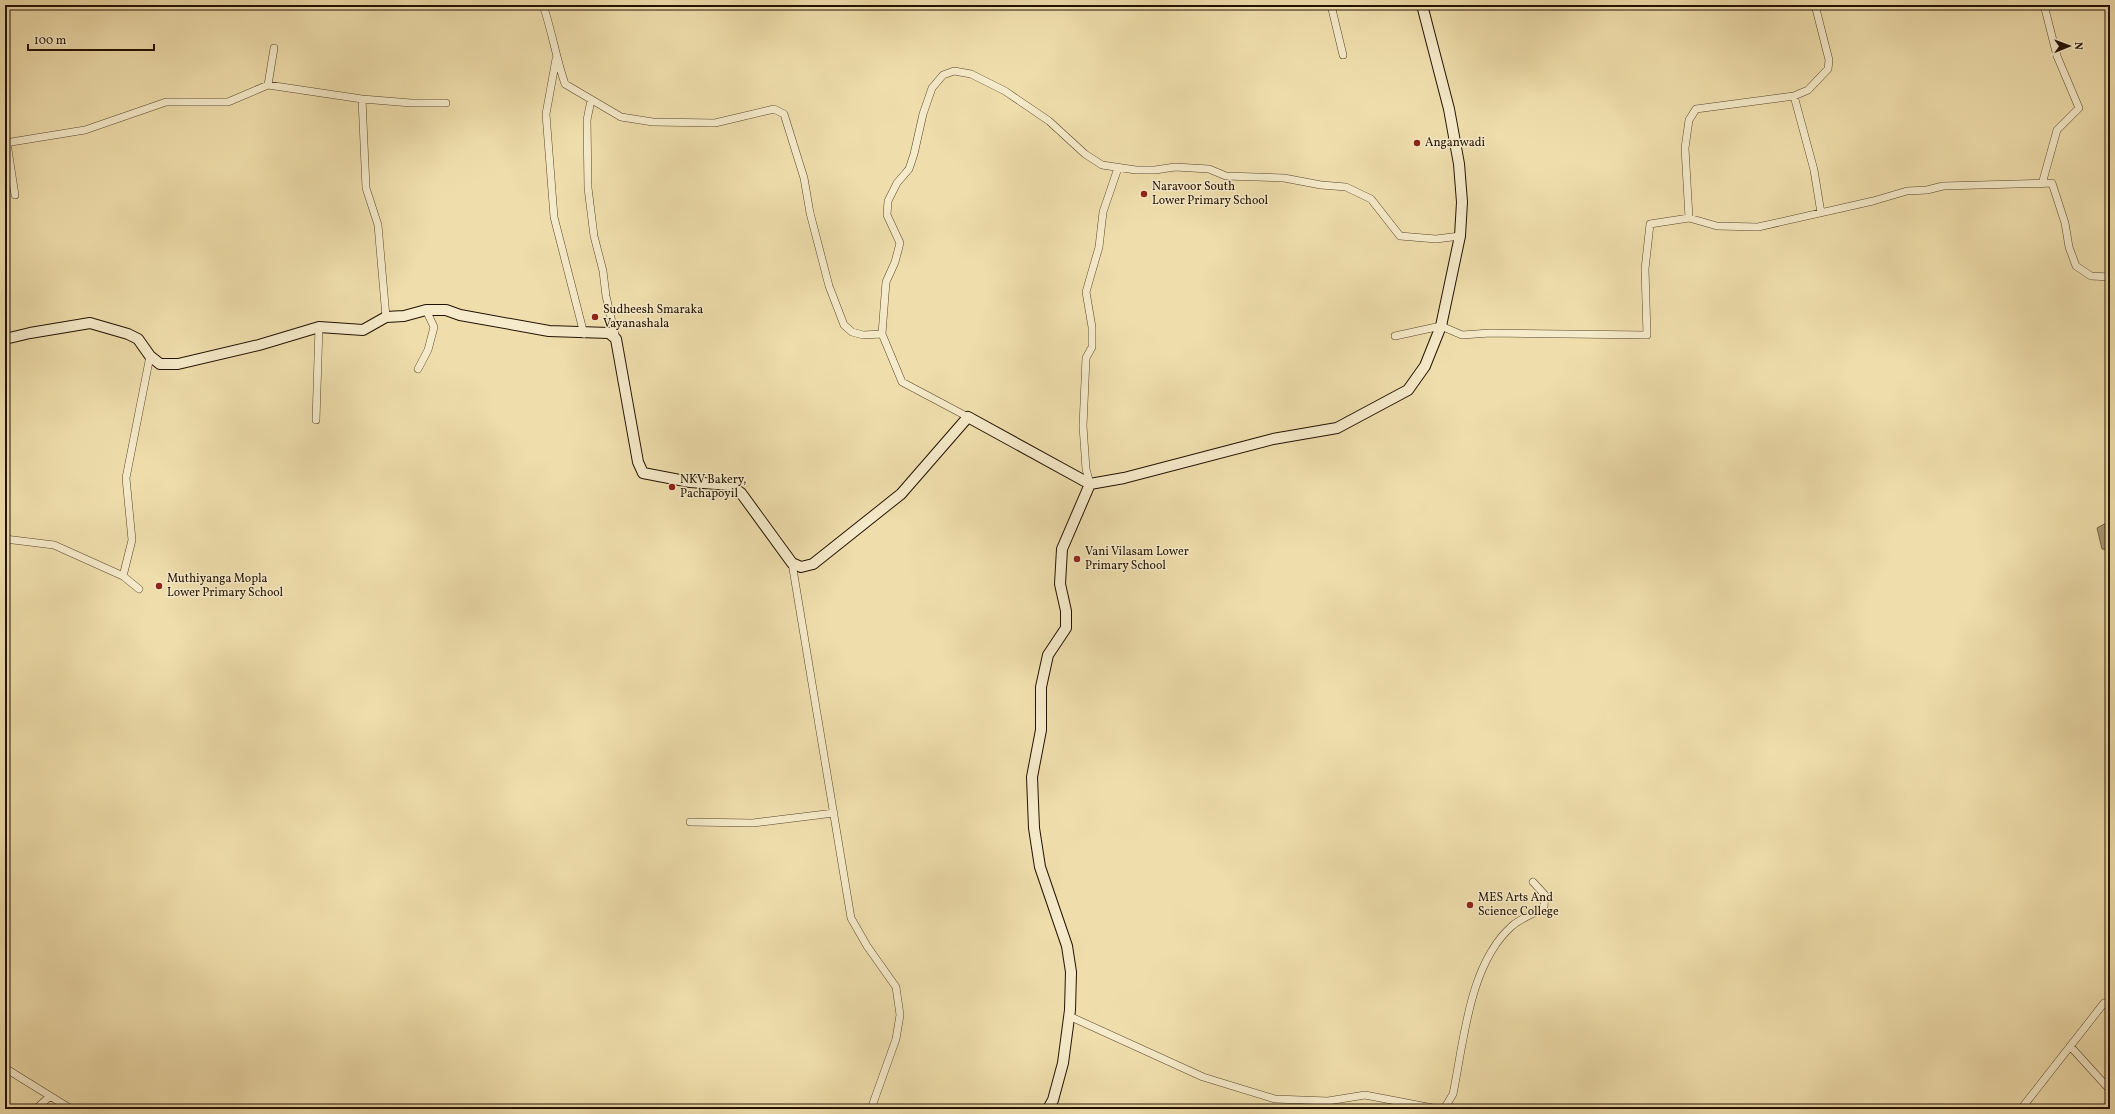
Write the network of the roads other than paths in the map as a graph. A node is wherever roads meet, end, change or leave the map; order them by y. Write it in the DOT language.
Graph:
graph roads {
  1 [pos="543,5"];
  2 [pos="1331,5"];
  3 [pos="1422,5"];
  4 [pos="1815,5"];
  5 [pos="2044,5"];
  6 [pos="274,48"];
  7 [pos="1343,55"];
  8 [pos="556,58"];
  9 [pos="268,85"];
  10 [pos="1794,96"];
  11 [pos="362,99"];
  12 [pos="591,100"];
  13 [pos="446,103"];
  14 [pos="6,143"];
  15 [pos="1118,168"];
  16 [pos="2042,184"];
  17 [pos="15,195"];
  18 [pos="1821,212"];
  19 [pos="1689,218"];
  20 [pos="1460,236"];
  21 [pos="2110,277"];
  22 [pos="426,310"];
  23 [pos="386,317"];
  24 [pos="1441,326"];
  25 [pos="319,327"];
  26 [pos="584,334"];
  27 [pos="882,334"];
  28 [pos="1395,336"];
  29 [pos="5,339"];
  30 [pos="616,339"];
  31 [pos="150,356"];
  32 [pos="418,369"];
  33 [pos="968,417"];
  34 [pos="316,420"];
  35 [pos="1090,484"];
  36 [pos="5,540"];
  37 [pos="792,563"];
  38 [pos="123,576"];
  39 [pos="139,589"];
  40 [pos="834,813"];
  41 [pos="690,822"];
  42 [pos="1533,882"];
  43 [pos="2104,1003"];
  44 [pos="1069,1016"];
  45 [pos="2070,1046"];
  46 [pos="5,1068"];
  47 [pos="2110,1090"];
  48 [pos="50,1096"];
  49 [pos="36,1109"];
  50 [pos="71,1109"];
  51 [pos="870,1109"];
  52 [pos="1048,1109"];
  53 [pos="1438,1109"];
  54 [pos="1444,1109"];
  55 [pos="2021,1109"];
  1 -- 8 [label="street"];
  2 -- 7 [label="street"];
  3 -- 20 [label="street"];
  4 -- 10 [label="street"];
  5 -- 16 [label="street"];
  6 -- 9 [label="street"];
  8 -- 12 [label="street"];
  8 -- 26 [label="street"];
  9 -- 11 [label="street"];
  9 -- 14 [label="street"];
  10 -- 18 [label="street"];
  10 -- 19 [label="street"];
  11 -- 13 [label="street"];
  11 -- 23 [label="street"];
  12 -- 27 [label="street"];
  12 -- 30 [label="street"];
  14 -- 17 [label="street"];
  15 -- 20 [label="street"];
  15 -- 27 [label="street"];
  15 -- 35 [label="street"];
  16 -- 18 [label="street"];
  16 -- 21 [label="street"];
  18 -- 19 [label="street"];
  19 -- 24 [label="street"];
  20 -- 24 [label="street"];
  22 -- 23 [label="street"];
  22 -- 26 [label="street"];
  22 -- 32 [label="street"];
  23 -- 25 [label="street"];
  24 -- 28 [label="street"];
  24 -- 35 [label="street"];
  25 -- 31 [label="street"];
  25 -- 34 [label="street"];
  26 -- 30 [label="street"];
  27 -- 33 [label="street"];
  29 -- 31 [label="street"];
  30 -- 37 [label="street"];
  31 -- 38 [label="street"];
  33 -- 35 [label="street"];
  33 -- 37 [label="street"];
  35 -- 44 [label="street"];
  36 -- 38 [label="street"];
  37 -- 40 [label="street"];
  38 -- 39 [label="street"];
  40 -- 41 [label="street"];
  40 -- 51 [label="street"];
  42 -- 54 [label="street"];
  43 -- 45 [label="street"];
  44 -- 52 [label="street"];
  44 -- 53 [label="street"];
  45 -- 47 [label="street"];
  45 -- 55 [label="street"];
  46 -- 48 [label="street"];
  48 -- 49 [label="street"];
  48 -- 50 [label="street"];
}
